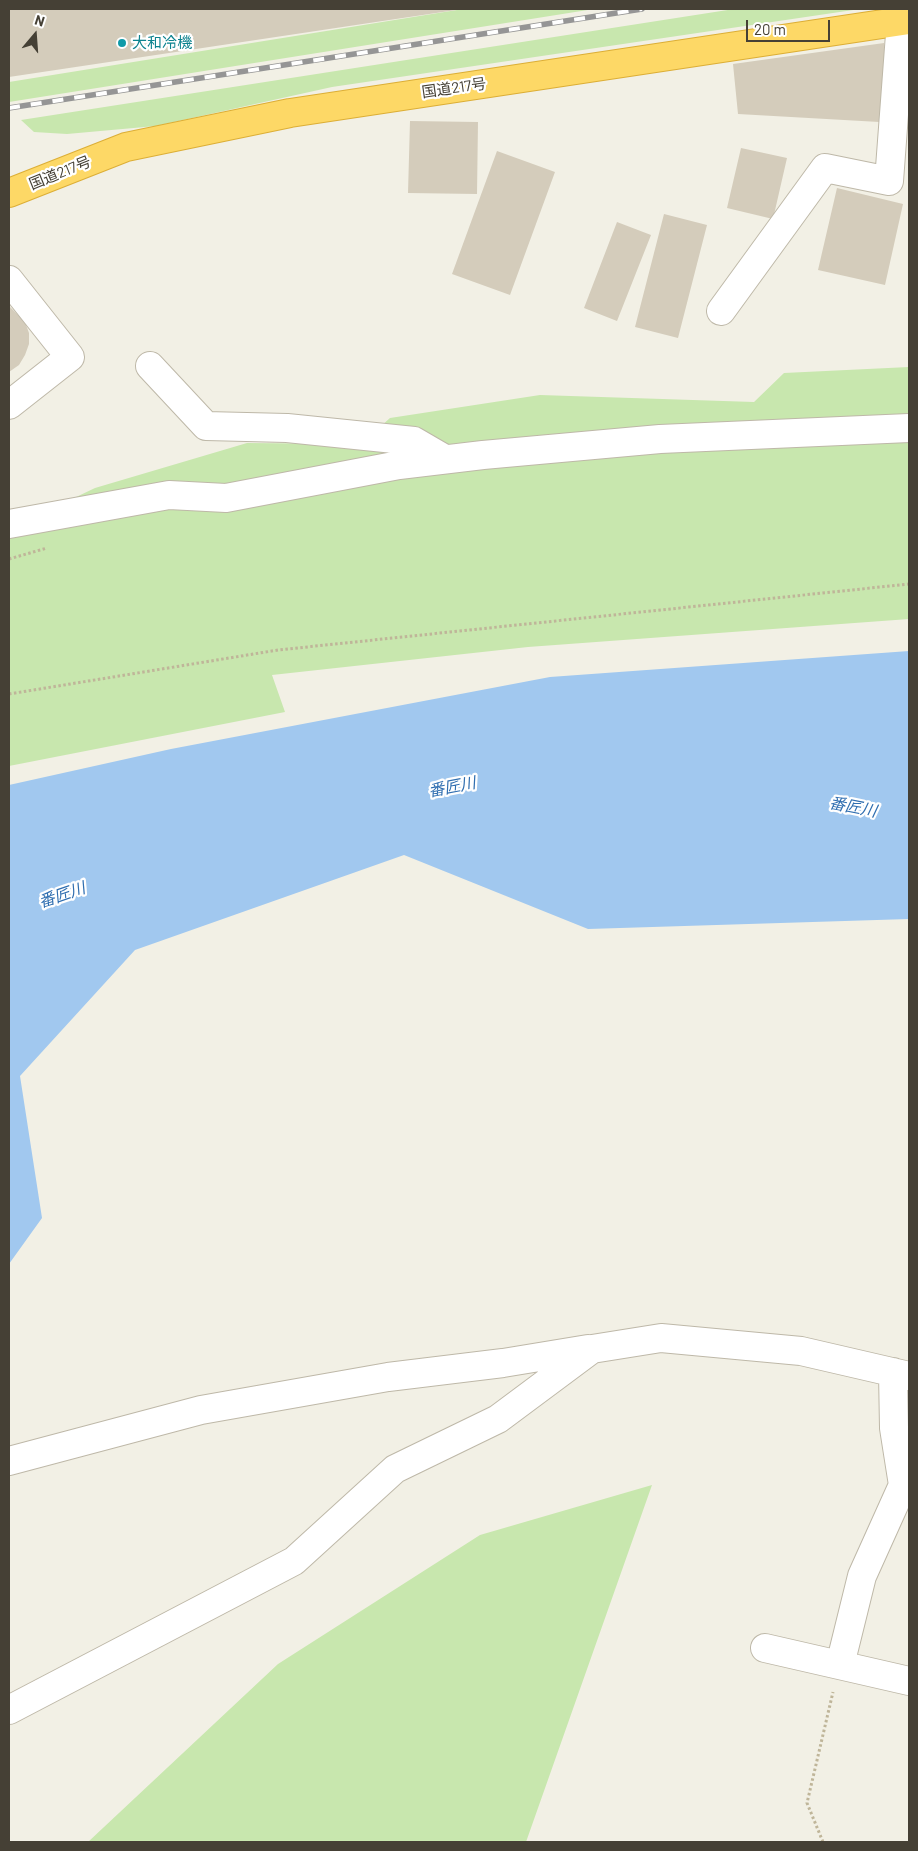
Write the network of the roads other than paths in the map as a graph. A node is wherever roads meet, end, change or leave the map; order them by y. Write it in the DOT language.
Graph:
graph roads {
  1 [pos="905,21"];
  2 [pos="898,58"];
  3 [pos="909,92"];
  4 [pos="9,193"];
  5 [pos="9,280"];
  6 [pos="721,311"];
  7 [pos="150,366"];
  8 [pos="9,405"];
  9 [pos="909,428"];
  10 [pos="445,459"];
  11 [pos="9,524"];
  12 [pos="592,1348"];
  13 [pos="901,1374"];
  14 [pos="11,1459"];
  15 [pos="765,1648"];
  16 [pos="840,1665"];
  17 [pos="909,1681"];
  18 [pos="9,1710"];
  1 -- 2 [label="street"];
  1 -- 4 [label="highway, 国道217号"];
  2 -- 3 [label="street"];
  2 -- 6 [label="street"];
  5 -- 8 [label="street"];
  7 -- 10 [label="street"];
  9 -- 10 [label="street"];
  10 -- 11 [label="street"];
  12 -- 13 [label="street"];
  12 -- 14 [label="street"];
  12 -- 18 [label="street"];
  13 -- 16 [label="street"];
  15 -- 16 [label="street"];
  16 -- 17 [label="street"];
}
